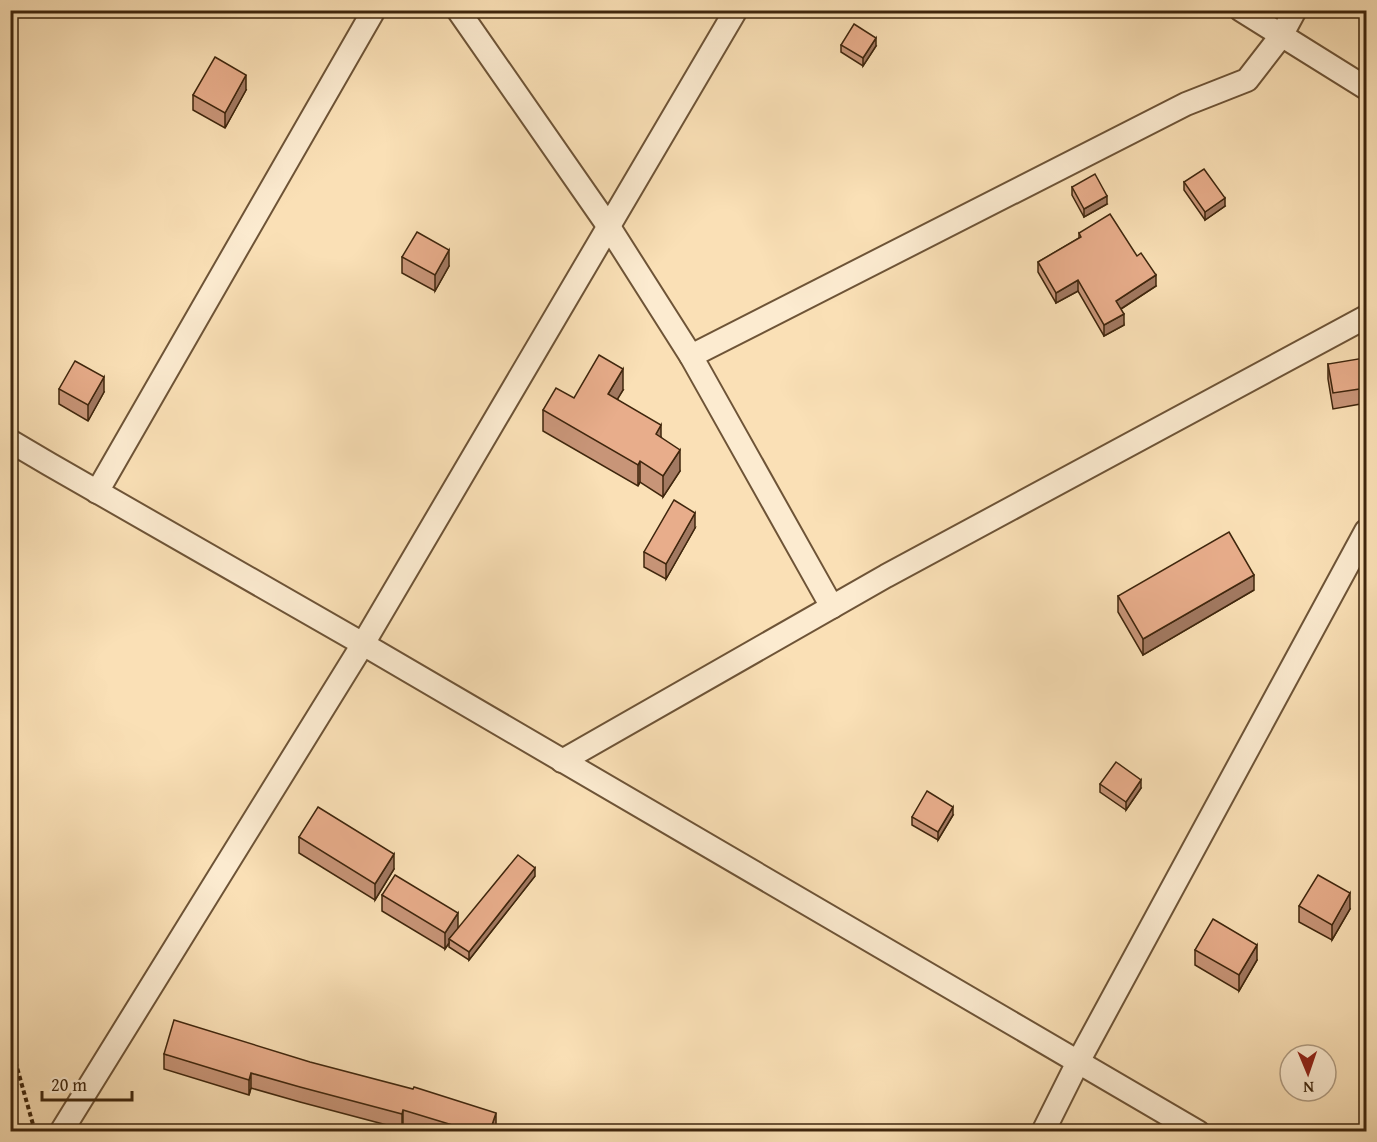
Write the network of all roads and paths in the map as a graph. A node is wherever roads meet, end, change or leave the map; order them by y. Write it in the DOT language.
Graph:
graph roads {
  1 [pos="374,10"];
  2 [pos="458,10"];
  3 [pos="736,10"];
  4 [pos="1241,10"];
  5 [pos="1295,10"];
  6 [pos="1281,36"];
  7 [pos="1366,88"];
  8 [pos="609,227"];
  9 [pos="1366,317"];
  10 [pos="691,356"];
  11 [pos="10,441"];
  12 [pos="97,492"];
  13 [pos="1366,531"];
  14 [pos="832,607"];
  15 [pos="363,644"];
  16 [pos="562,761"];
  17 [pos="10,1056"];
  18 [pos="1078,1062"];
  19 [pos="35,1131"];
  20 [pos="61,1131"];
  21 [pos="1043,1131"];
  22 [pos="1198,1131"];
  1 -- 12 [label="street"];
  2 -- 8 [label="street"];
  3 -- 8 [label="street"];
  4 -- 6 [label="street"];
  5 -- 6 [label="street"];
  6 -- 7 [label="street"];
  6 -- 10 [label="street"];
  8 -- 10 [label="street"];
  8 -- 15 [label="street"];
  9 -- 14 [label="street"];
  10 -- 14 [label="street"];
  11 -- 12 [label="street"];
  12 -- 15 [label="street"];
  13 -- 18 [label="street"];
  14 -- 16 [label="street"];
  15 -- 16 [label="street"];
  15 -- 20 [label="street"];
  16 -- 18 [label="street"];
  17 -- 19 [label="path"];
  18 -- 21 [label="street"];
  18 -- 22 [label="street"];
}
